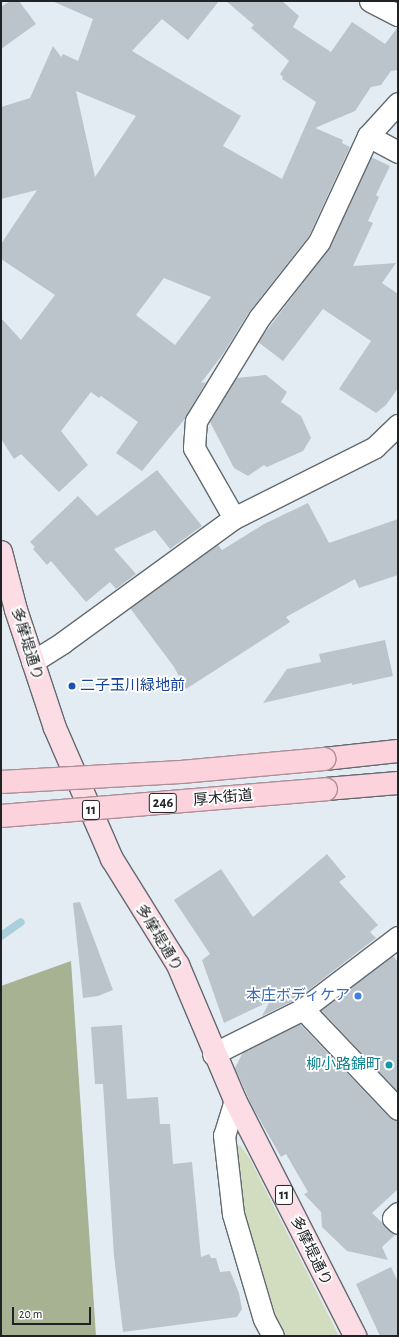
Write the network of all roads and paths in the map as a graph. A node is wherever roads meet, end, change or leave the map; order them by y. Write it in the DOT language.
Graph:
graph roads {
  1 [pos="370,1"];
  2 [pos="398,15"];
  3 [pos="398,103"];
  4 [pos="368,136"];
  5 [pos="398,152"];
  6 [pos="398,425"];
  7 [pos="234,518"];
  8 [pos="1,552"];
  9 [pos="32,662"];
  10 [pos="398,752"];
  11 [pos="1,782"];
  12 [pos="398,783"];
  13 [pos="1,816"];
  14 [pos="398,937"];
  15 [pos="303,1009"];
  16 [pos="213,1054"];
  17 [pos="235,1100"];
  18 [pos="398,1109"];
  19 [pos="398,1213"];
  20 [pos="398,1223"];
  21 [pos="264,1330"];
  22 [pos="355,1336"];
  1 -- 2 [label="street"];
  3 -- 4 [label="street"];
  4 -- 5 [label="street"];
  4 -- 7 [label="street"];
  6 -- 7 [label="street"];
  7 -- 9 [label="street"];
  8 -- 9 [label="main road, 多摩堤通り / 11"];
  9 -- 16 [label="main road, 多摩堤通り / 11"];
  10 -- 11 [label="highway, 厚木街道 / 246, bridge"];
  12 -- 13 [label="highway, 厚木街道 / 246, bridge"];
  14 -- 15 [label="street"];
  15 -- 16 [label="street"];
  15 -- 18 [label="street"];
  16 -- 17 [label="main road, 多摩堤通り / 11"];
  17 -- 21 [label="street"];
  17 -- 22 [label="main road, 多摩堤通り / 11"];
  19 -- 20 [label="street"];
}
